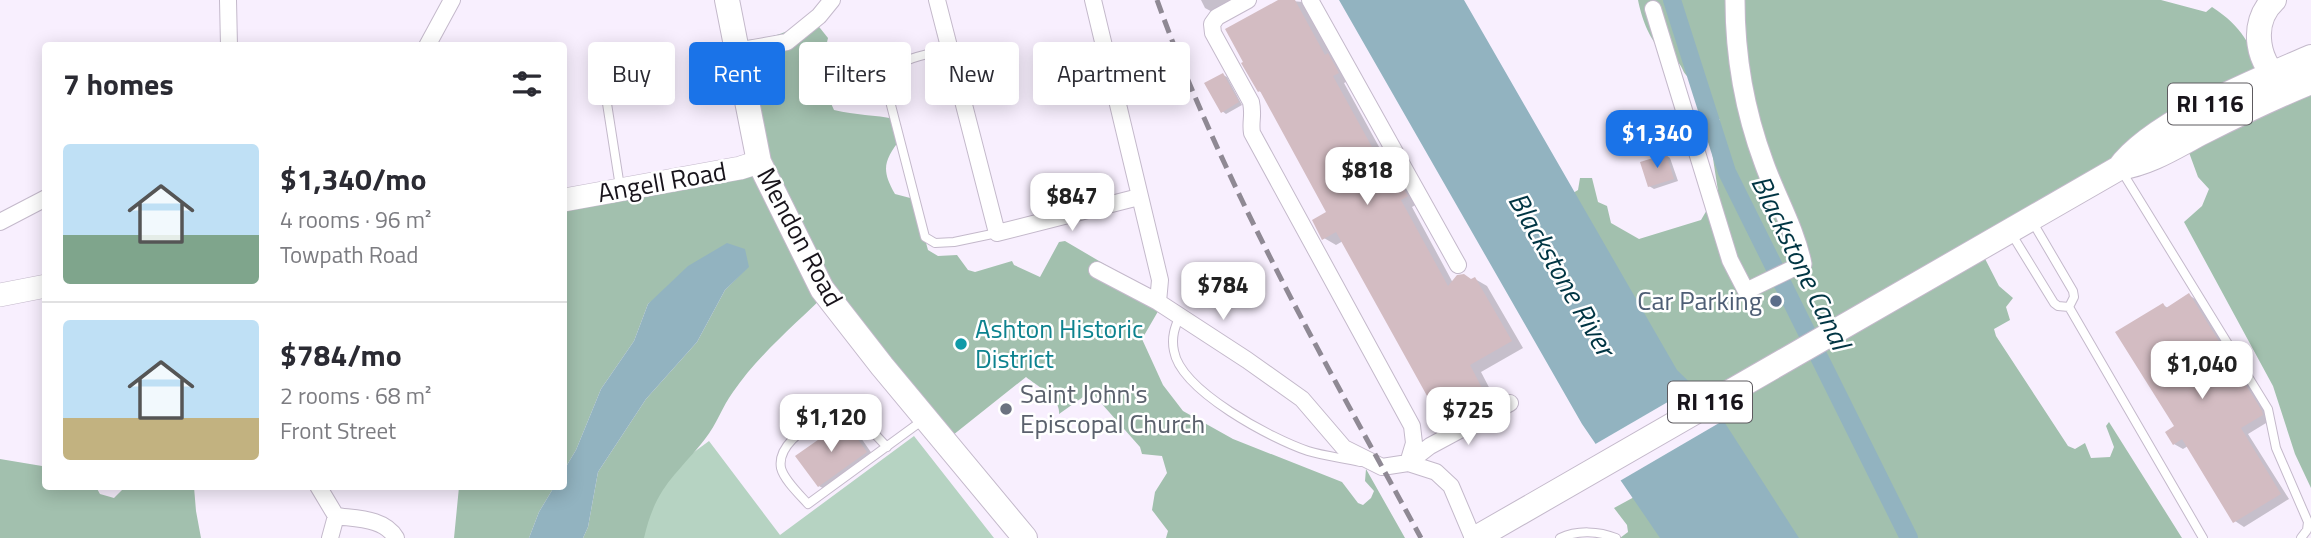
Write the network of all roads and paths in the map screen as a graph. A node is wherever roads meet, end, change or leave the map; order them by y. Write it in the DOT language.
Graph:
graph roads {
  1 [pos="228,0"];
  2 [pos="452,0"];
  3 [pos="727,0"];
  4 [pos="832,0"];
  5 [pos="937,0"];
  6 [pos="1093,0"];
  7 [pos="1248,0"];
  8 [pos="1310,0"];
  9 [pos="1735,0"];
  10 [pos="2274,0"];
  11 [pos="1653,9"];
  12 [pos="229,42"];
  13 [pos="429,42"];
  14 [pos="734,42"];
  15 [pos="785,42"];
  16 [pos="948,42"];
  17 [pos="925,55"];
  18 [pos="2311,57"];
  19 [pos="2272,74"];
  20 [pos="2303,85"];
  21 [pos="607,105"];
  22 [pos="747,105"];
  23 [pos="964,105"];
  24 [pos="759,162"];
  25 [pos="2119,168"];
  26 [pos="621,190"];
  27 [pos="1139,197"];
  28 [pos="567,199"];
  29 [pos="42,200"];
  30 [pos="0,222"];
  31 [pos="2020,225"];
  32 [pos="997,233"];
  33 [pos="1458,265"];
  34 [pos="1799,265"];
  35 [pos="1097,270"];
  36 [pos="42,287"];
  37 [pos="0,295"];
  38 [pos="1158,302"];
  39 [pos="2069,307"];
  40 [pos="1180,315"];
  41 [pos="1510,403"];
  42 [pos="926,418"];
  43 [pos="887,447"];
  44 [pos="1408,463"];
  45 [pos="1382,467"];
  46 [pos="320,490"];
  47 [pos="336,516"];
  48 [pos="330,538"];
  49 [pos="396,538"];
  50 [pos="1025,538"];
  51 [pos="1474,538"];
  52 [pos="1560,538"];
  53 [pos="1616,538"];
  54 [pos="2203,538"];
  55 [pos="2301,538"];
  1 -- 12 [label="street"];
  2 -- 13 [label="street"];
  3 -- 14 [label="main road, Mendon Road"];
  4 -- 15 [label="street"];
  5 -- 16 [label="street"];
  6 -- 27 [label="street"];
  7 -- 44 [label="street"];
  8 -- 33 [label="street"];
  9 -- 34 [label="street"];
  10 -- 19 [label="main road"];
  11 -- 34 [label="street"];
  17 -- 32 [label="lane"];
  18 -- 19 [label="main road, RI 116"];
  19 -- 20 [label="main road"];
  19 -- 25 [label="main road, RI 116"];
  20 -- 25 [label="main road, RI 116"];
  21 -- 26 [label="lane"];
  22 -- 24 [label="main road, Mendon Road"];
  23 -- 32 [label="street"];
  24 -- 26 [label="main road, Angell Road"];
  24 -- 42 [label="main road, Mendon Road"];
  25 -- 31 [label="main road, RI 116"];
  25 -- 55 [label="lane"];
  26 -- 28 [label="main road, Angell Road"];
  27 -- 32 [label="street"];
  27 -- 38 [label="street"];
  29 -- 30 [label="street"];
  31 -- 39 [label="lane"];
  31 -- 39 [label="lane"];
  31 -- 51 [label="main road, RI 116"];
  35 -- 38 [label="street"];
  36 -- 37 [label="main road"];
  38 -- 40 [label="street"];
  39 -- 54 [label="lane"];
  40 -- 45 [label="street"];
  40 -- 45 [label="lane"];
  41 -- 44 [label="street"];
  42 -- 43 [label="lane"];
  42 -- 50 [label="main road, Mendon Road"];
  43 -- 43 [label="lane"];
  44 -- 45 [label="street"];
  44 -- 51 [label="street"];
  46 -- 47 [label="street"];
  47 -- 48 [label="street"];
  47 -- 49 [label="street"];
  52 -- 53 [label="lane"];
}
